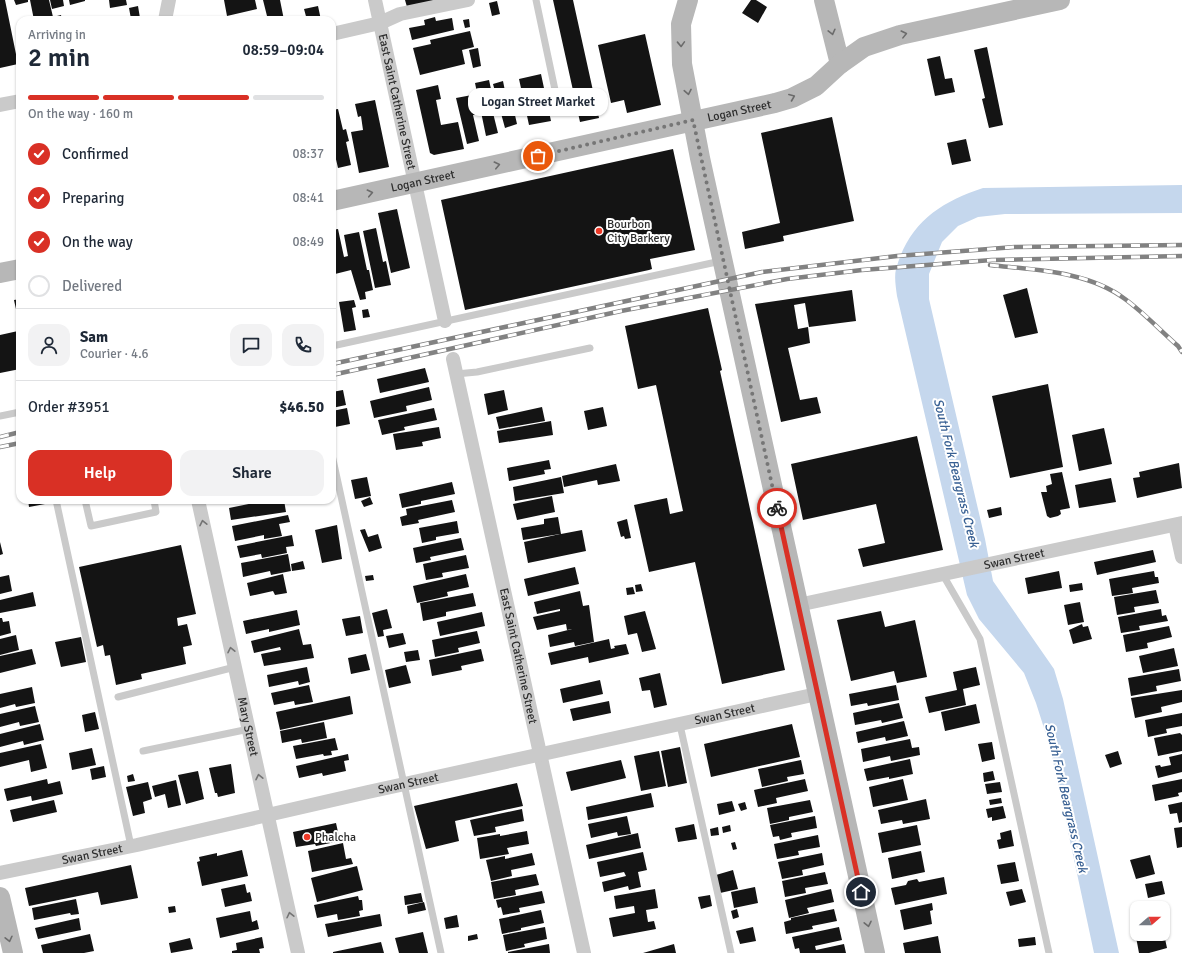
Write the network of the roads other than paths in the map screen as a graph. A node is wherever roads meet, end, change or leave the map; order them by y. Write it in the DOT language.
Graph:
graph roads {
  1 [pos="169,0"];
  2 [pos="375,0"];
  3 [pos="468,0"];
  4 [pos="536,0"];
  5 [pos="688,0"];
  6 [pos="824,0"];
  7 [pos="1060,0"];
  8 [pos="167,16"];
  9 [pos="380,23"];
  10 [pos="336,33"];
  11 [pos="840,64"];
  12 [pos="16,102"];
  13 [pos="558,104"];
  14 [pos="0,105"];
  15 [pos="693,120"];
  16 [pos="415,184"];
  17 [pos="336,201"];
  18 [pos="723,261"];
  19 [pos="16,270"];
  20 [pos="0,273"];
  21 [pos="445,321"];
  22 [pos="336,345"];
  23 [pos="590,348"];
  24 [pos="453,359"];
  25 [pos="456,374"];
  26 [pos="16,413"];
  27 [pos="0,416"];
  28 [pos="336,474"];
  29 [pos="57,504"];
  30 [pos="86,504"];
  31 [pos="155,504"];
  32 [pos="199,504"];
  33 [pos="1178,524"];
  34 [pos="1182,557"];
  35 [pos="950,573"];
  36 [pos="798,605"];
  37 [pos="235,667"];
  38 [pos="817,694"];
  39 [pos="118,697"];
  40 [pos="680,725"];
  41 [pos="249,729"];
  42 [pos="143,751"];
  43 [pos="541,756"];
  44 [pos="403,785"];
  45 [pos="268,815"];
  46 [pos="131,846"];
  47 [pos="0,873"];
  48 [pos="0,897"];
  49 [pos="12,953"];
  50 [pos="298,953"];
  51 [pos="441,953"];
  52 [pos="584,953"];
  53 [pos="731,953"];
  54 [pos="874,953"];
  55 [pos="1049,953"];
  1 -- 8 [label="street"];
  2 -- 9 [label="street, East Saint Catherine Street"];
  3 -- 9 [label="street"];
  4 -- 13 [label="lane"];
  5 -- 15 [label="street, one-way"];
  6 -- 11 [label="street, one-way"];
  11 -- 7 [label="street, Logan Street, one-way"];
  9 -- 10 [label="street"];
  9 -- 16 [label="street, East Saint Catherine Street"];
  15 -- 11 [label="street, Logan Street, one-way"];
  12 -- 14 [label="street"];
  16 -- 15 [label="street, Logan Street, one-way"];
  15 -- 18 [label="street"];
  17 -- 16 [label="street, Logan Street, one-way"];
  16 -- 21 [label="street, East Saint Catherine Street"];
  18 -- 21 [label="lane"];
  18 -- 36 [label="street"];
  19 -- 20 [label="street"];
  21 -- 22 [label="lane"];
  23 -- 25 [label="lane"];
  24 -- 25 [label="street, East Saint Catherine Street"];
  25 -- 43 [label="street, East Saint Catherine Street"];
  26 -- 27 [label="lane"];
  28 -- 44 [label="lane"];
  29 -- 46 [label="lane"];
  30 -- 31 [label="lane"];
  37 -- 32 [label="street, Mary Street, one-way"];
  33 -- 34 [label="street"];
  33 -- 35 [label="street, Swan Street"];
  35 -- 36 [label="street, Swan Street"];
  35 -- 55 [label="lane"];
  36 -- 38 [label="street"];
  37 -- 39 [label="lane"];
  37 -- 41 [label="street, Mary Street"];
  38 -- 40 [label="street, Swan Street"];
  38 -- 54 [label="street, one-way"];
  40 -- 43 [label="street, Swan Street"];
  40 -- 53 [label="lane"];
  41 -- 42 [label="lane"];
  45 -- 41 [label="street, Mary Street, one-way"];
  43 -- 44 [label="street, Swan Street"];
  43 -- 52 [label="street, East Saint Catherine Street"];
  44 -- 45 [label="street, Swan Street"];
  44 -- 51 [label="lane"];
  45 -- 46 [label="street, Swan Street"];
  50 -- 45 [label="street, Mary Street, one-way"];
  46 -- 47 [label="street, Swan Street"];
  48 -- 49 [label="street, one-way"];
}
